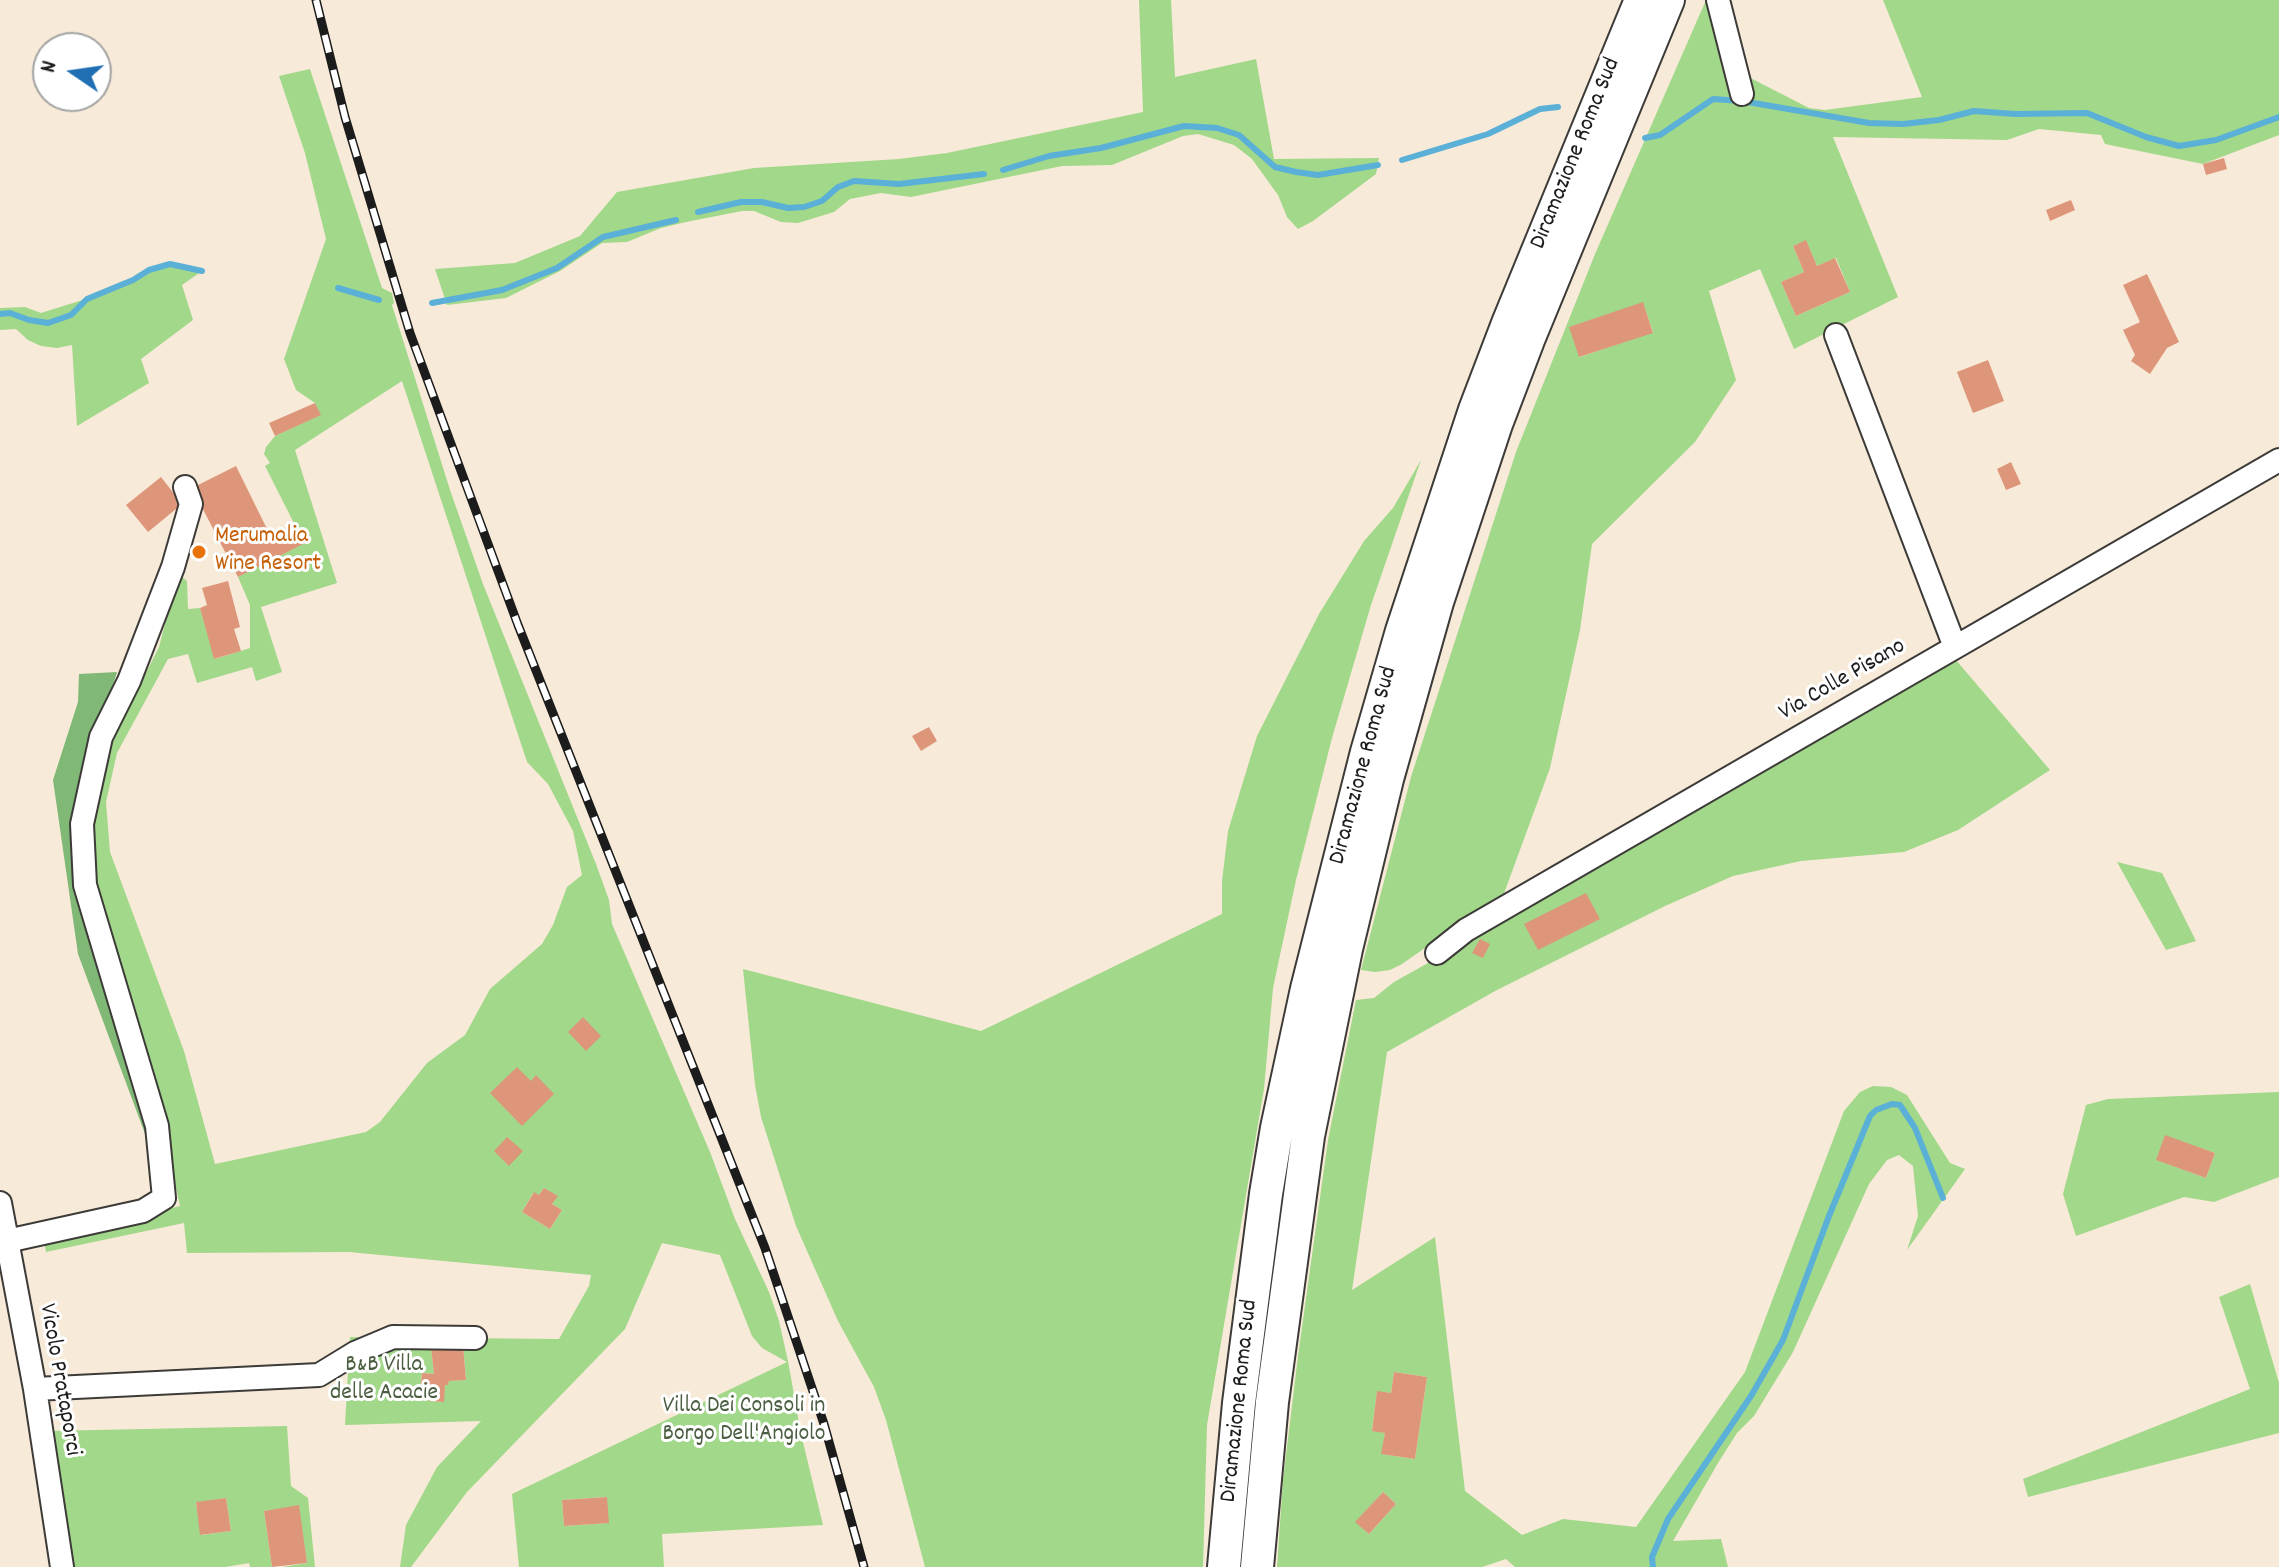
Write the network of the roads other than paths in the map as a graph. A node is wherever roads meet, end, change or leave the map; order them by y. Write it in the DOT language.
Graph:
graph roads {
  1 [pos="1641,0"];
  2 [pos="1668,0"];
  3 [pos="1718,0"];
  4 [pos="1742,94"];
  5 [pos="1836,335"];
  6 [pos="2279,460"];
  7 [pos="185,487"];
  8 [pos="1955,647"];
  9 [pos="1332,946"];
  10 [pos="1437,953"];
  11 [pos="1322,992"];
  12 [pos="0,1203"];
  13 [pos="7,1241"];
  14 [pos="475,1338"];
  15 [pos="35,1389"];
  16 [pos="62,1567"];
  17 [pos="1224,1567"];
  18 [pos="1257,1567"];
  1 -- 9 [label="highway, Diramazione Roma Sud"];
  2 -- 9 [label="highway, Diramazione Roma Sud"];
  3 -- 4 [label="street"];
  5 -- 8 [label="street"];
  6 -- 8 [label="street, Via Colle Pisano"];
  7 -- 13 [label="street"];
  8 -- 10 [label="street, Via Colle Pisano"];
  9 -- 11 [label="highway, Diramazione Roma Sud"];
  11 -- 17 [label="highway, Diramazione Roma Sud"];
  11 -- 18 [label="highway, Diramazione Roma Sud"];
  12 -- 13 [label="street, Vicolo Prataporci"];
  13 -- 15 [label="street, Vicolo Prataporci"];
  14 -- 15 [label="street"];
  15 -- 16 [label="street, Vicolo Prataporci"];
}
